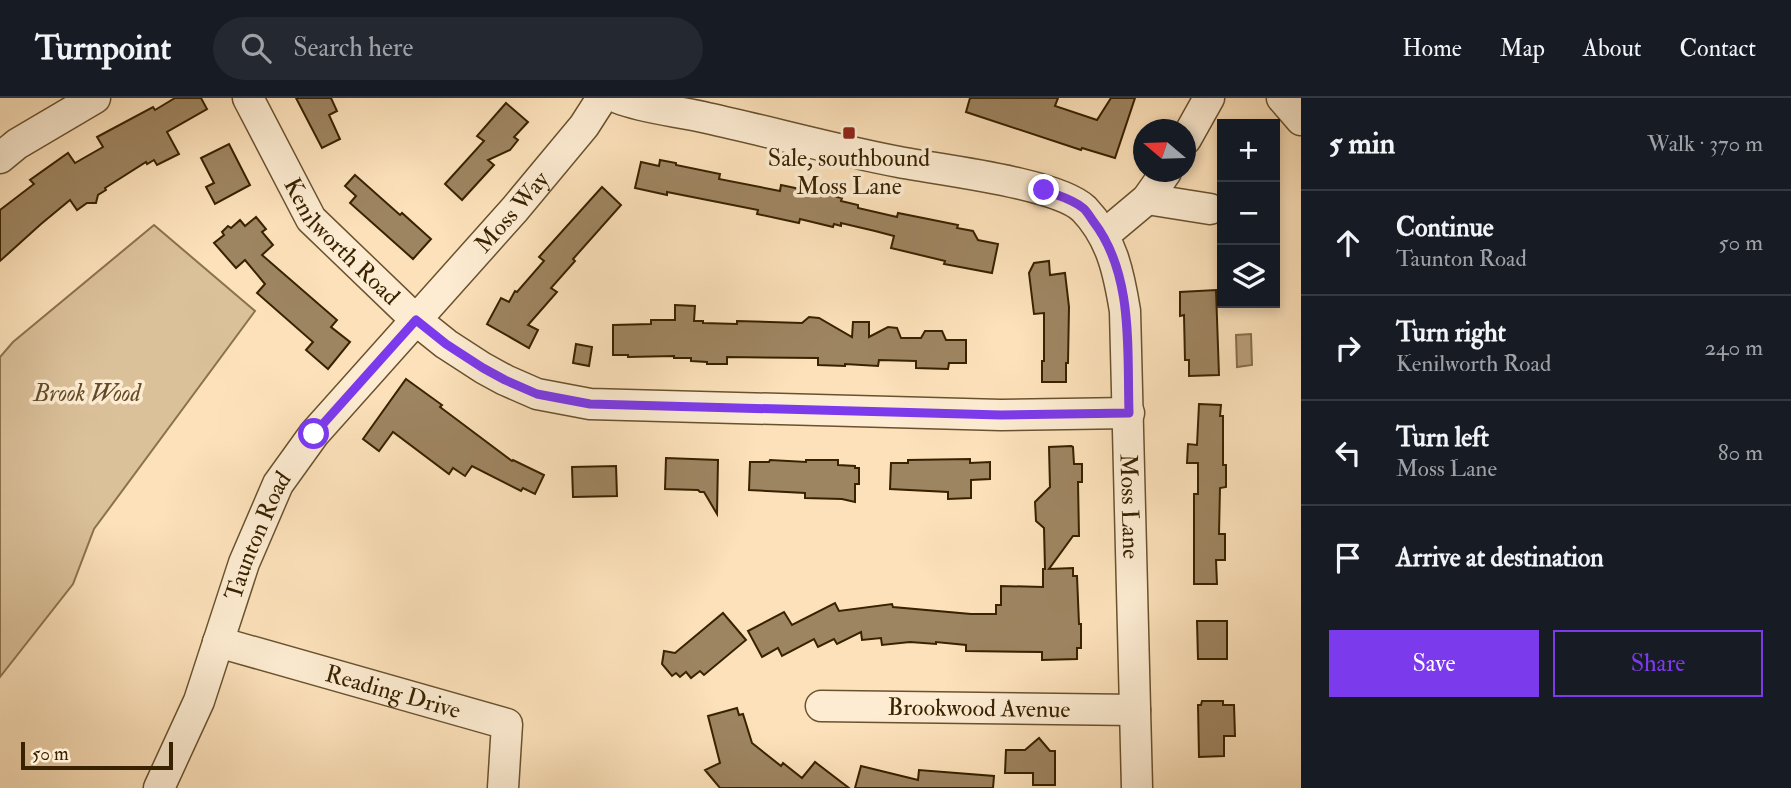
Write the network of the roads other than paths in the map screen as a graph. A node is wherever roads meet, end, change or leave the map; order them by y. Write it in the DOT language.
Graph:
graph roads {
  1 [pos="95,98"];
  2 [pos="248,98"];
  3 [pos="601,98"];
  4 [pos="618,98"];
  5 [pos="1209,98"];
  6 [pos="1282,98"];
  7 [pos="1196,120"];
  8 [pos="1301,120"];
  9 [pos="0,158"];
  10 [pos="1159,182"];
  11 [pos="1147,199"];
  12 [pos="1210,209"];
  13 [pos="1104,235"];
  14 [pos="416,320"];
  15 [pos="1129,413"];
  16 [pos="218,642"];
  17 [pos="821,706"];
  18 [pos="1135,710"];
  19 [pos="159,788"];
  20 [pos="503,788"];
  21 [pos="1137,788"];
  1 -- 9 [label="street"];
  2 -- 14 [label="street, Kenilworth Road"];
  3 -- 14 [label="street, Moss Way"];
  4 -- 13 [label="street, Moss Lane"];
  5 -- 7 [label="street"];
  6 -- 8 [label="street"];
  10 -- 11 [label="street"];
  11 -- 12 [label="street"];
  11 -- 13 [label="street"];
  13 -- 15 [label="street, Moss Lane"];
  14 -- 15 [label="street, Kenilworth Road"];
  14 -- 16 [label="street, Taunton Road"];
  15 -- 18 [label="street, Moss Lane"];
  16 -- 19 [label="street, Taunton Road"];
  16 -- 20 [label="street, Reading Drive"];
  17 -- 18 [label="street, Brookwood Avenue"];
  18 -- 21 [label="street, Moss Lane"];
}
